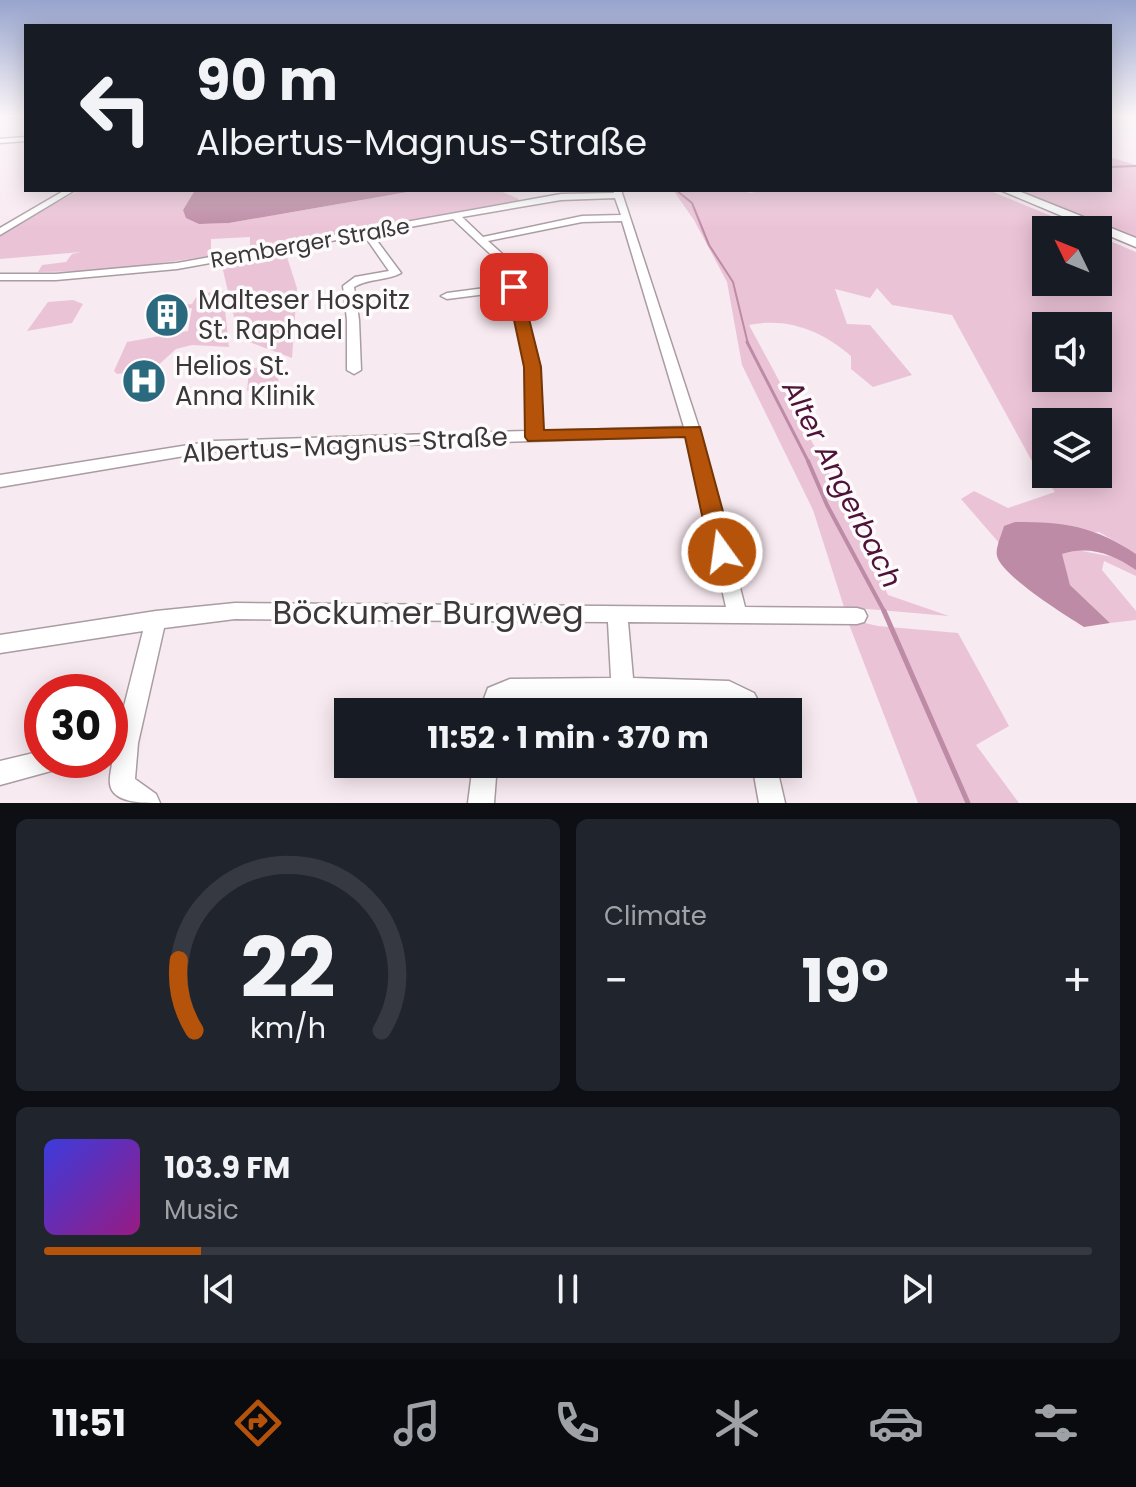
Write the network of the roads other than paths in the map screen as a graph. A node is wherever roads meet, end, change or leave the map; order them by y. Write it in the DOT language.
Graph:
graph roads {
  1 [pos="68,192"];
  2 [pos="618,192"];
  3 [pos="999,192"];
  4 [pos="1011,192"];
  5 [pos="1057,216"];
  6 [pos="456,217"];
  7 [pos="625,218"];
  8 [pos="0,232"];
  9 [pos="367,233"];
  10 [pos="1112,238"];
  11 [pos="481,240"];
  12 [pos="1136,246"];
  13 [pos="0,277"];
  14 [pos="514,287"];
  15 [pos="447,296"];
  16 [pos="354,370"];
  17 [pos="693,431"];
  18 [pos="535,437"];
  19 [pos="0,481"];
  20 [pos="617,613"];
  21 [pos="737,613"];
  22 [pos="857,616"];
  23 [pos="156,619"];
  24 [pos="0,644"];
  25 [pos="623,688"];
  26 [pos="495,698"];
  27 [pos="742,698"];
  28 [pos="128,712"];
  29 [pos="24,767"];
  30 [pos="0,773"];
  31 [pos="121,778"];
  32 [pos="484,778"];
  33 [pos="767,778"];
  34 [pos="147,803"];
  35 [pos="481,803"];
  36 [pos="772,803"];
  1 -- 8 [label="street"];
  2 -- 6 [label="street, Remberger Straße"];
  2 -- 7 [label="street"];
  3 -- 5 [label="highway"];
  4 -- 12 [label="highway"];
  6 -- 9 [label="street, Remberger Straße"];
  6 -- 11 [label="street"];
  7 -- 11 [label="street"];
  7 -- 17 [label="street"];
  9 -- 13 [label="street, Remberger Straße"];
  9 -- 16 [label="street"];
  10 -- 12 [label="highway"];
  11 -- 14 [label="street"];
  14 -- 15 [label="street"];
  14 -- 18 [label="street"];
  17 -- 18 [label="street, Albertus-Magnus-Straße"];
  17 -- 21 [label="street"];
  18 -- 19 [label="street, Albertus-Magnus-Straße"];
  20 -- 21 [label="street, Böckumer Burgweg"];
  20 -- 23 [label="street, Böckumer Burgweg"];
  20 -- 25 [label="street"];
  21 -- 22 [label="street, Böckumer Burgweg"];
  23 -- 24 [label="street, Böckumer Burgweg"];
  23 -- 28 [label="street"];
  25 -- 26 [label="street"];
  25 -- 27 [label="street"];
  29 -- 30 [label="street"];
  31 -- 34 [label="street"];
  32 -- 35 [label="street"];
  33 -- 36 [label="street"];
}
